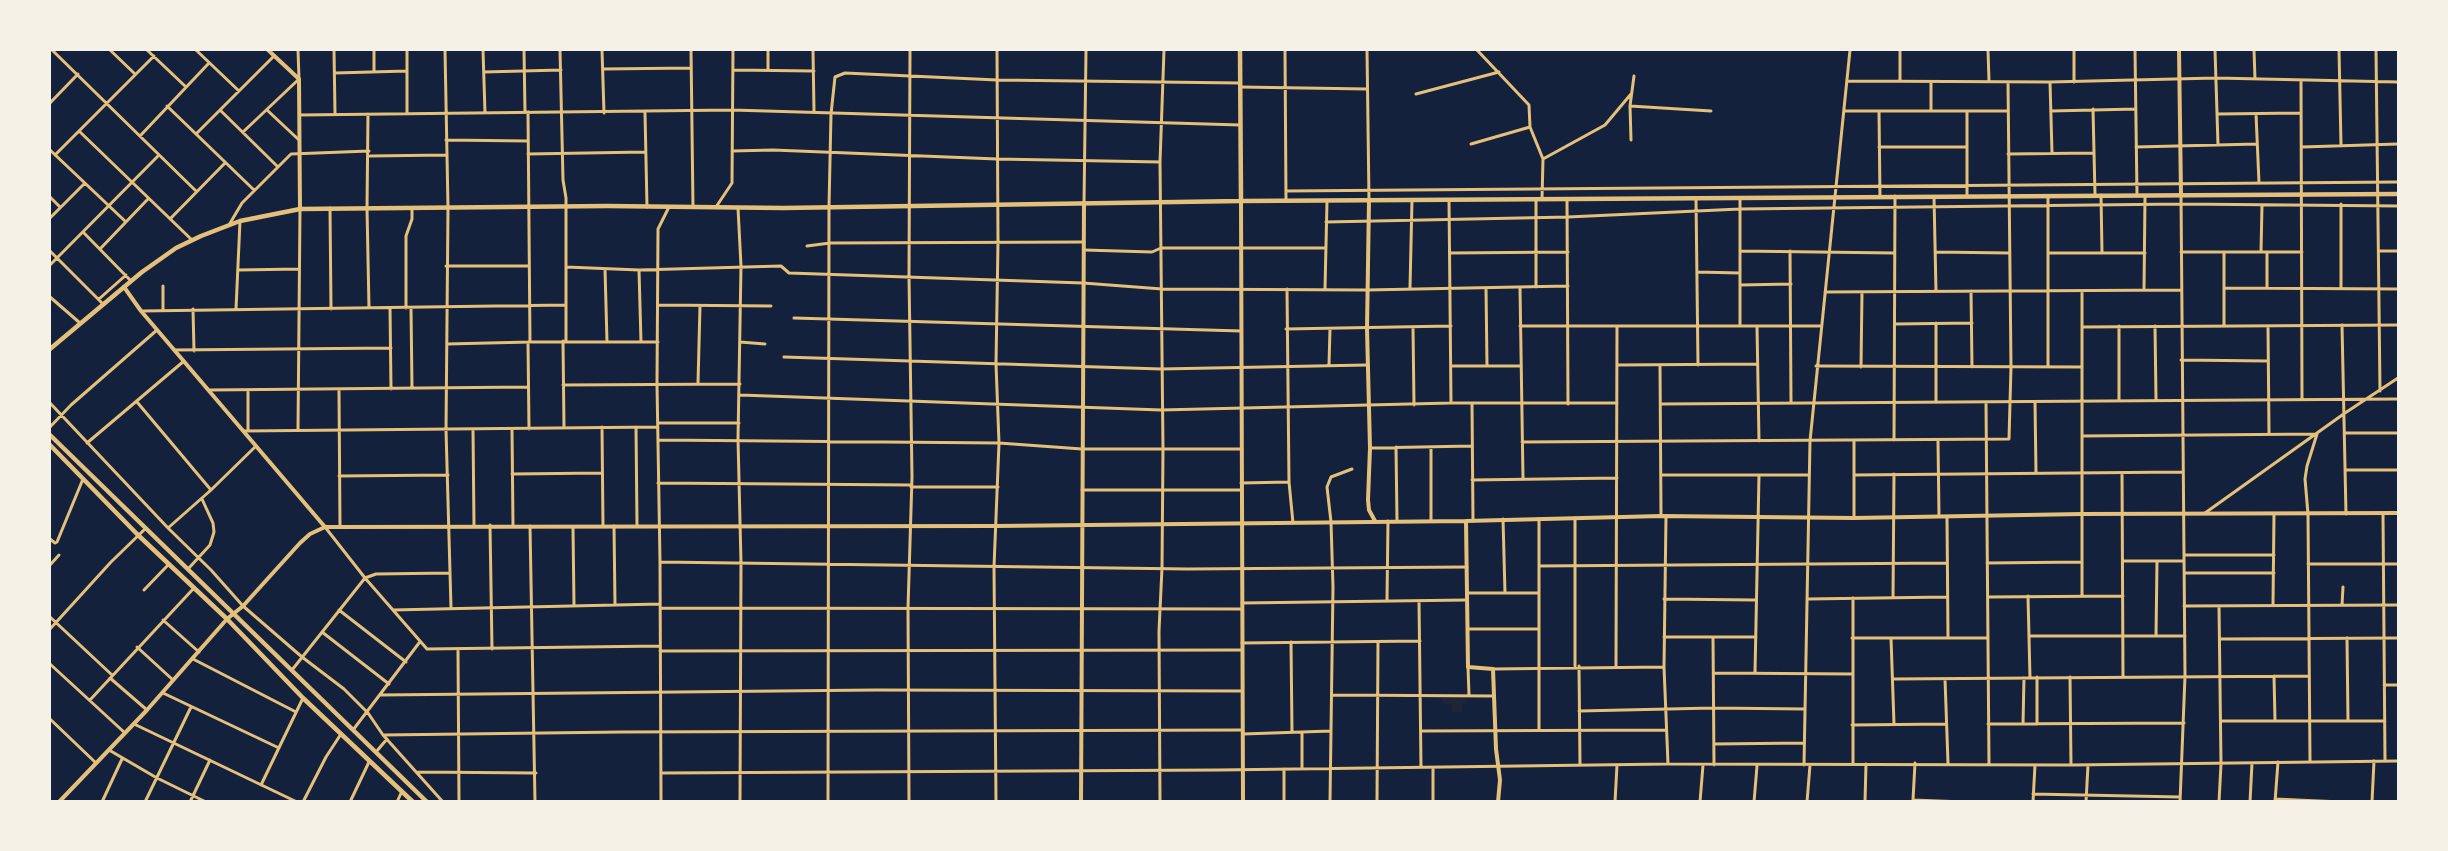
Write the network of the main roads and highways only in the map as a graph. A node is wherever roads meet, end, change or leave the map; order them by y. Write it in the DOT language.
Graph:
graph roads {
  1 [pos="1240,50"];
  2 [pos="2398,194"];
  3 [pos="1241,201"];
  4 [pos="50,349"];
  5 [pos="50,435"];
  6 [pos="50,445"];
  7 [pos="412,801"];
  8 [pos="427,801"];
  1 -- 3 [label="main road"];
  2 -- 3 [label="main road"];
  3 -- 4 [label="main road"];
  5 -- 8 [label="main road"];
  6 -- 7 [label="main road"];
}
